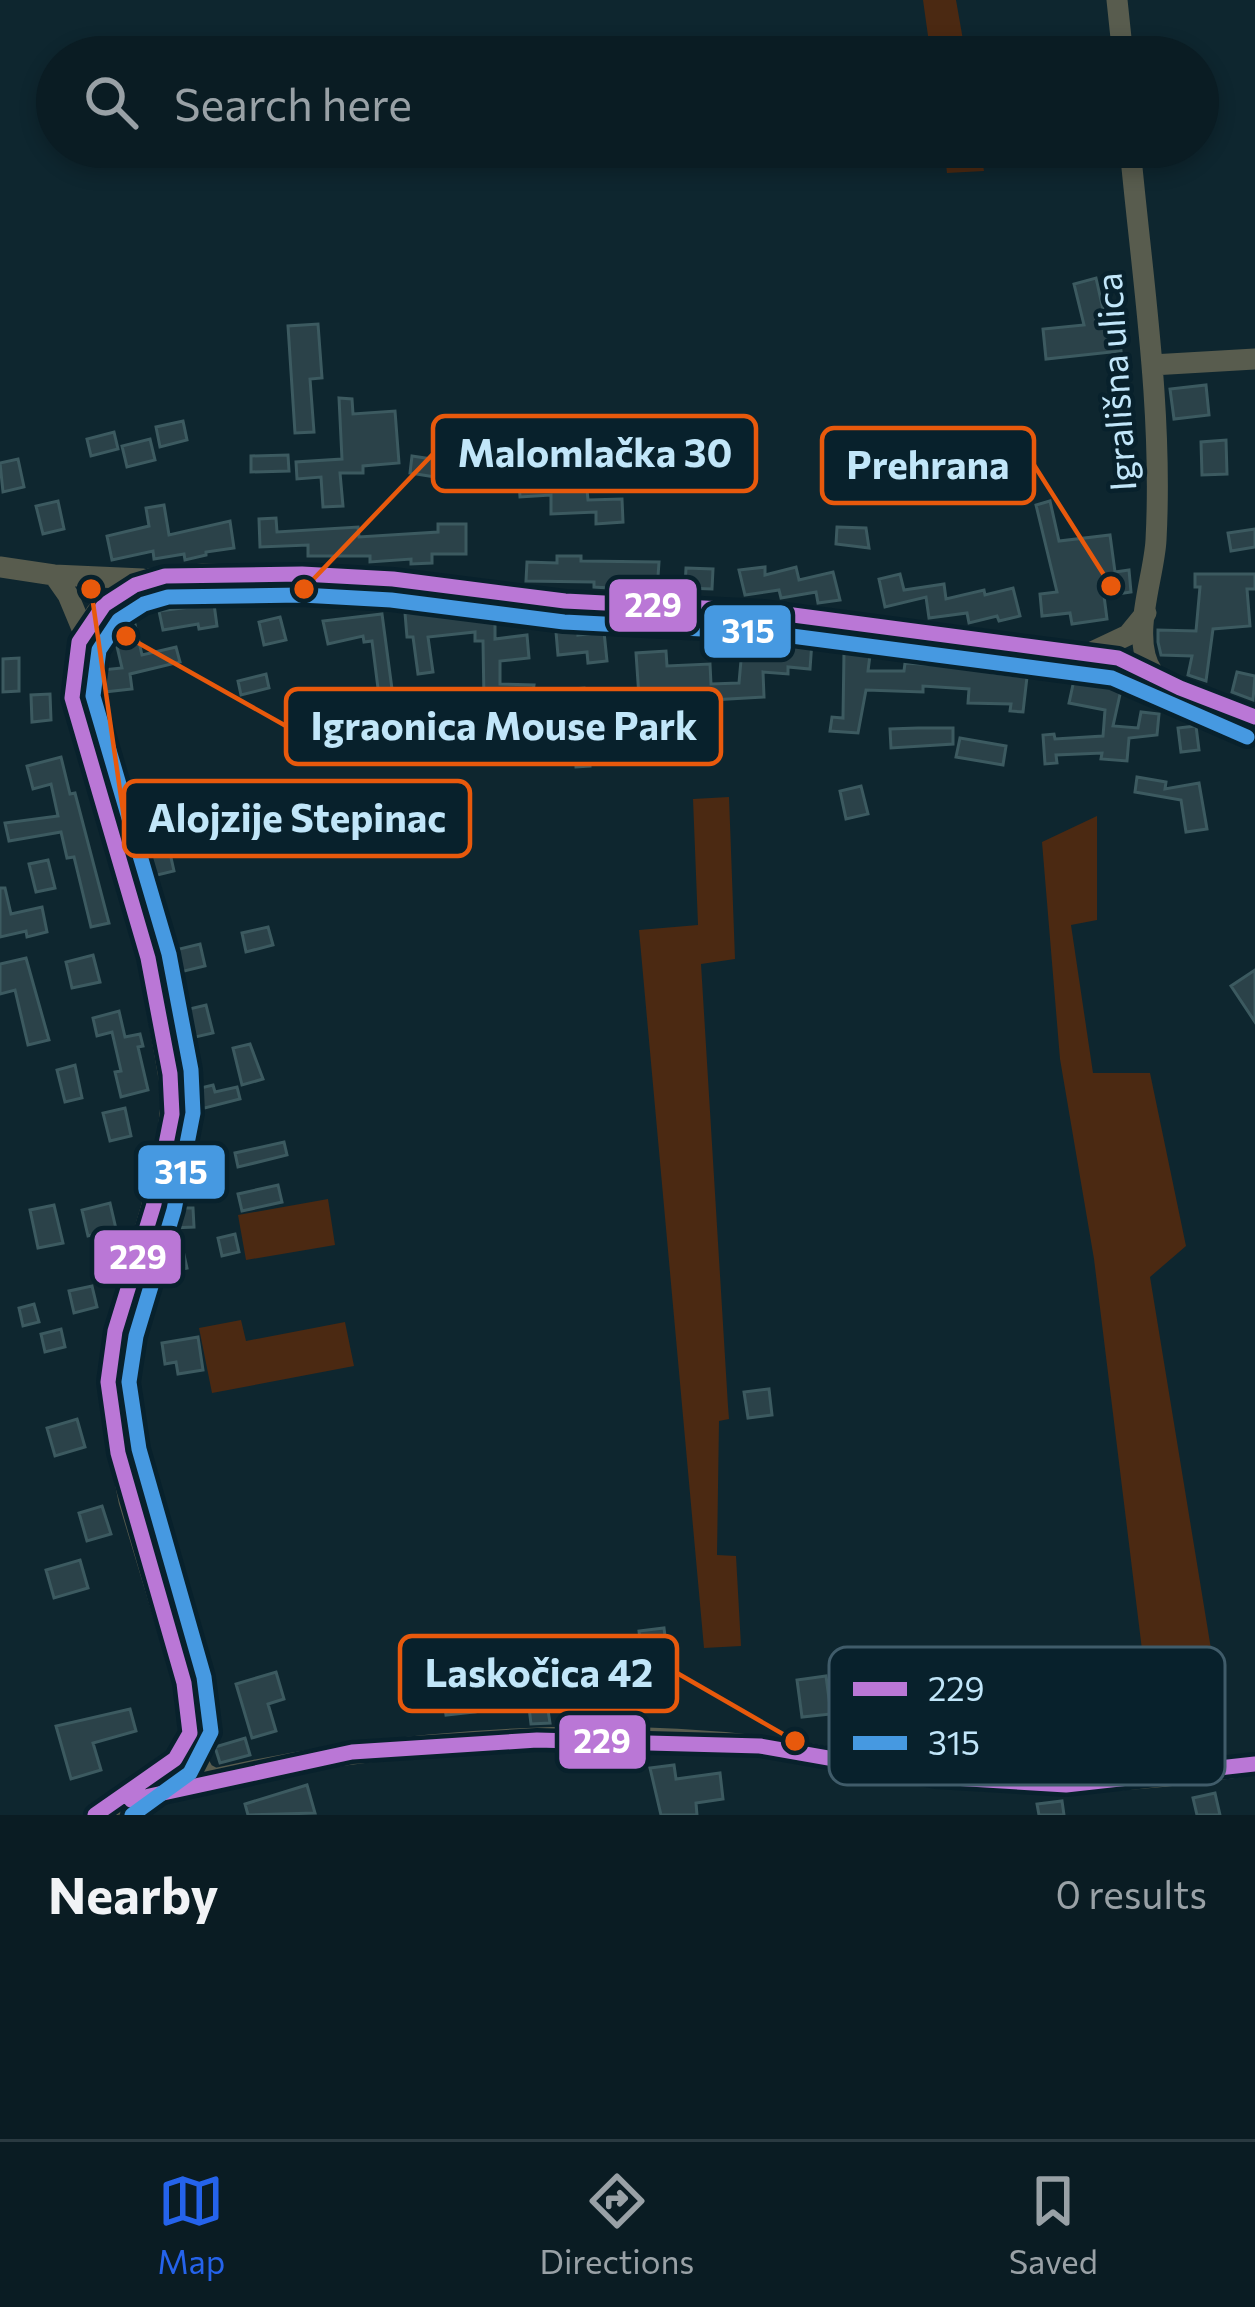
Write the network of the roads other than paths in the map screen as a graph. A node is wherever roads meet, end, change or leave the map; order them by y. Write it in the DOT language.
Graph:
graph roads {
  1 [pos="1118,0"];
  2 [pos="1121,36"];
  3 [pos="1132,168"];
  4 [pos="1255,359"];
  5 [pos="1152,364"];
  6 [pos="0,567"];
  7 [pos="54,575"];
  8 [pos="150,579"];
  9 [pos="1146,614"];
  10 [pos="83,631"];
  11 [pos="1091,653"];
  12 [pos="1153,673"];
  13 [pos="1255,717"];
  14 [pos="190,1733"];
  15 [pos="829,1758"];
  16 [pos="1255,1764"];
  17 [pos="1225,1768"];
  18 [pos="218,1780"];
  19 [pos="102,1811"];
  1 -- 2 [label="street"];
  3 -- 5 [label="street, Igrališna ulica"];
  4 -- 5 [label="street"];
  5 -- 9 [label="street, Igrališna ulica"];
  6 -- 7 [label="street"];
  7 -- 8 [label="street"];
  7 -- 10 [label="street"];
  8 -- 10 [label="street"];
  8 -- 11 [label="street"];
  9 -- 11 [label="street"];
  9 -- 12 [label="street, Igrališna ulica"];
  10 -- 14 [label="street"];
  11 -- 12 [label="street"];
  12 -- 13 [label="street"];
  14 -- 18 [label="street"];
  14 -- 19 [label="street"];
  15 -- 18 [label="street"];
  16 -- 17 [label="street"];
  18 -- 19 [label="street"];
}
